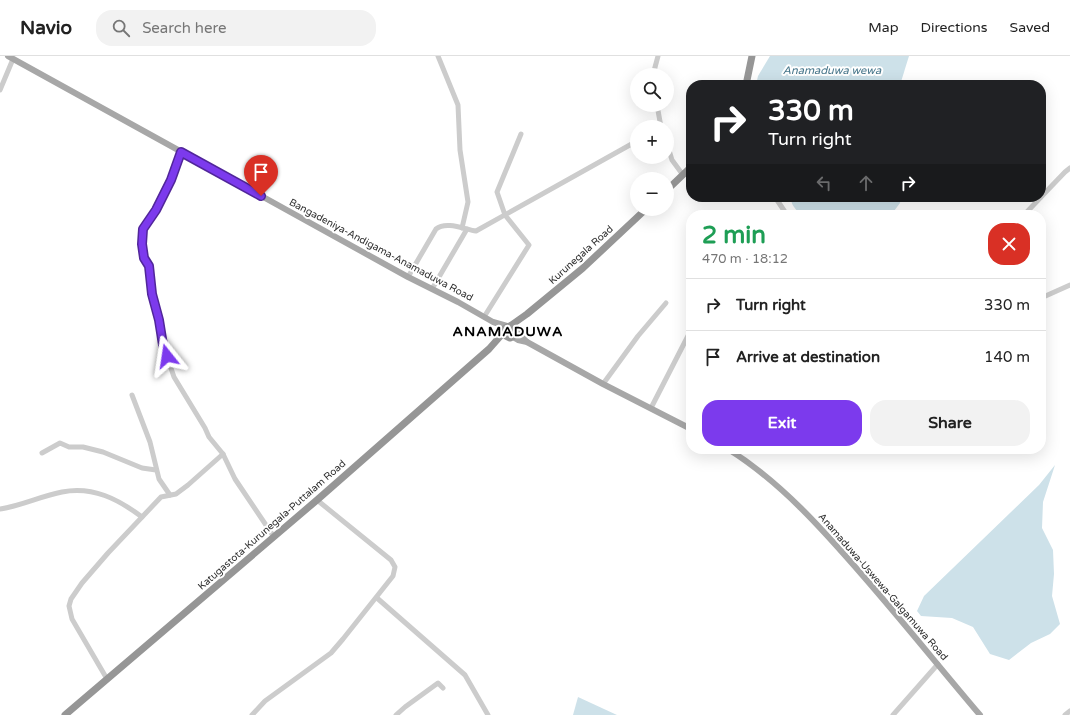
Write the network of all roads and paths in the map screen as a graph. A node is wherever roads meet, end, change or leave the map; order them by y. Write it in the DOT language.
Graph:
graph roads {
  1 [pos="438,56"];
  2 [pos="658,56"];
  3 [pos="752,56"];
  4 [pos="10,57"];
  5 [pos="656,68"];
  6 [pos="747,80"];
  7 [pos="0,90"];
  8 [pos="521,134"];
  9 [pos="630,145"];
  10 [pos="181,152"];
  11 [pos="674,163"];
  12 [pos="1070,168"];
  13 [pos="686,172"];
  14 [pos="683,175"];
  15 [pos="674,183"];
  16 [pos="1046,192"];
  17 [pos="1036,202"];
  18 [pos="1029,210"];
  19 [pos="504,215"];
  20 [pos="639,216"];
  21 [pos="465,229"];
  22 [pos="408,277"];
  23 [pos="1070,285"];
  24 [pos="432,289"];
  25 [pos="1046,296"];
  26 [pos="666,303"];
  27 [pos="527,314"];
  28 [pos="484,317"];
  29 [pos="507,328"];
  30 [pos="513,335"];
  31 [pos="686,340"];
  32 [pos="490,349"];
  33 [pos="603,384"];
  34 [pos="132,395"];
  35 [pos="651,408"];
  36 [pos="686,426"];
  37 [pos="42,453"];
  38 [pos="223,454"];
  39 [pos="736,454"];
  40 [pos="156,470"];
  41 [pos="170,495"];
  42 [pos="317,500"];
  43 [pos="0,509"];
  44 [pos="142,517"];
  45 [pos="274,537"];
  46 [pos="376,598"];
  47 [pos="938,664"];
  48 [pos="106,679"];
  49 [pos="443,688"];
  50 [pos="1070,711"];
  51 [pos="65,715"];
  52 [pos="252,715"];
  53 [pos="396,715"];
  54 [pos="488,715"];
  55 [pos="893,715"];
  56 [pos="980,715"];
  57 [pos="1065,715"];
  1 -- 21 [label="street"];
  2 -- 5 [label="street"];
  3 -- 6 [label="highway"];
  4 -- 7 [label="street"];
  4 -- 10 [label="main road, Bangadeniya-Andigama-Anamaduwa Road"];
  8 -- 19 [label="street"];
  9 -- 19 [label="street"];
  10 -- 22 [label="main road, Bangadeniya-Andigama-Anamaduwa Road"];
  10 -- 38 [label="street"];
  11 -- 14 [label="street"];
  12 -- 16 [label="street"];
  13 -- 14 [label="highway"];
  14 -- 15 [label="highway"];
  17 -- 18 [label="street"];
  19 -- 21 [label="street"];
  19 -- 28 [label="street"];
  20 -- 27 [label="highway, Kurunegala Road"];
  21 -- 22 [label="street"];
  21 -- 24 [label="street"];
  22 -- 24 [label="main road, Bangadeniya-Andigama-Anamaduwa Road"];
  23 -- 25 [label="street"];
  24 -- 28 [label="main road, Bangadeniya-Andigama-Anamaduwa Road"];
  26 -- 33 [label="street"];
  27 -- 29 [label="highway, Kurunegala Road"];
  27 -- 30 [label="highway, Kurunegala Road"];
  28 -- 29 [label="main road, Bangadeniya-Andigama-Anamaduwa Road"];
  29 -- 30 [label="highway"];
  29 -- 30 [label="highway"];
  29 -- 32 [label="highway, Katugastota-Kurunegala-Puttalam Road"];
  30 -- 32 [label="highway, Katugastota-Kurunegala-Puttalam Road"];
  30 -- 33 [label="main road"];
  31 -- 35 [label="street"];
  32 -- 42 [label="highway, Katugastota-Kurunegala-Puttalam Road"];
  33 -- 35 [label="main road"];
  34 -- 40 [label="street"];
  35 -- 36 [label="main road"];
  37 -- 40 [label="street"];
  38 -- 41 [label="street"];
  38 -- 45 [label="street"];
  39 -- 47 [label="main road, Anamaduwa-Uswewa-Galgamuwa Road"];
  40 -- 41 [label="street"];
  41 -- 44 [label="street"];
  42 -- 45 [label="highway, Katugastota-Kurunegala-Puttalam Road"];
  42 -- 46 [label="street"];
  43 -- 44 [label="street"];
  44 -- 48 [label="street"];
  45 -- 48 [label="highway, Katugastota-Kurunegala-Puttalam Road"];
  46 -- 52 [label="street"];
  46 -- 54 [label="street"];
  47 -- 55 [label="street"];
  47 -- 56 [label="main road, Anamaduwa-Uswewa-Galgamuwa Road"];
  48 -- 51 [label="highway, Katugastota-Kurunegala-Puttalam Road"];
  49 -- 53 [label="street"];
  50 -- 57 [label="street"];
}
